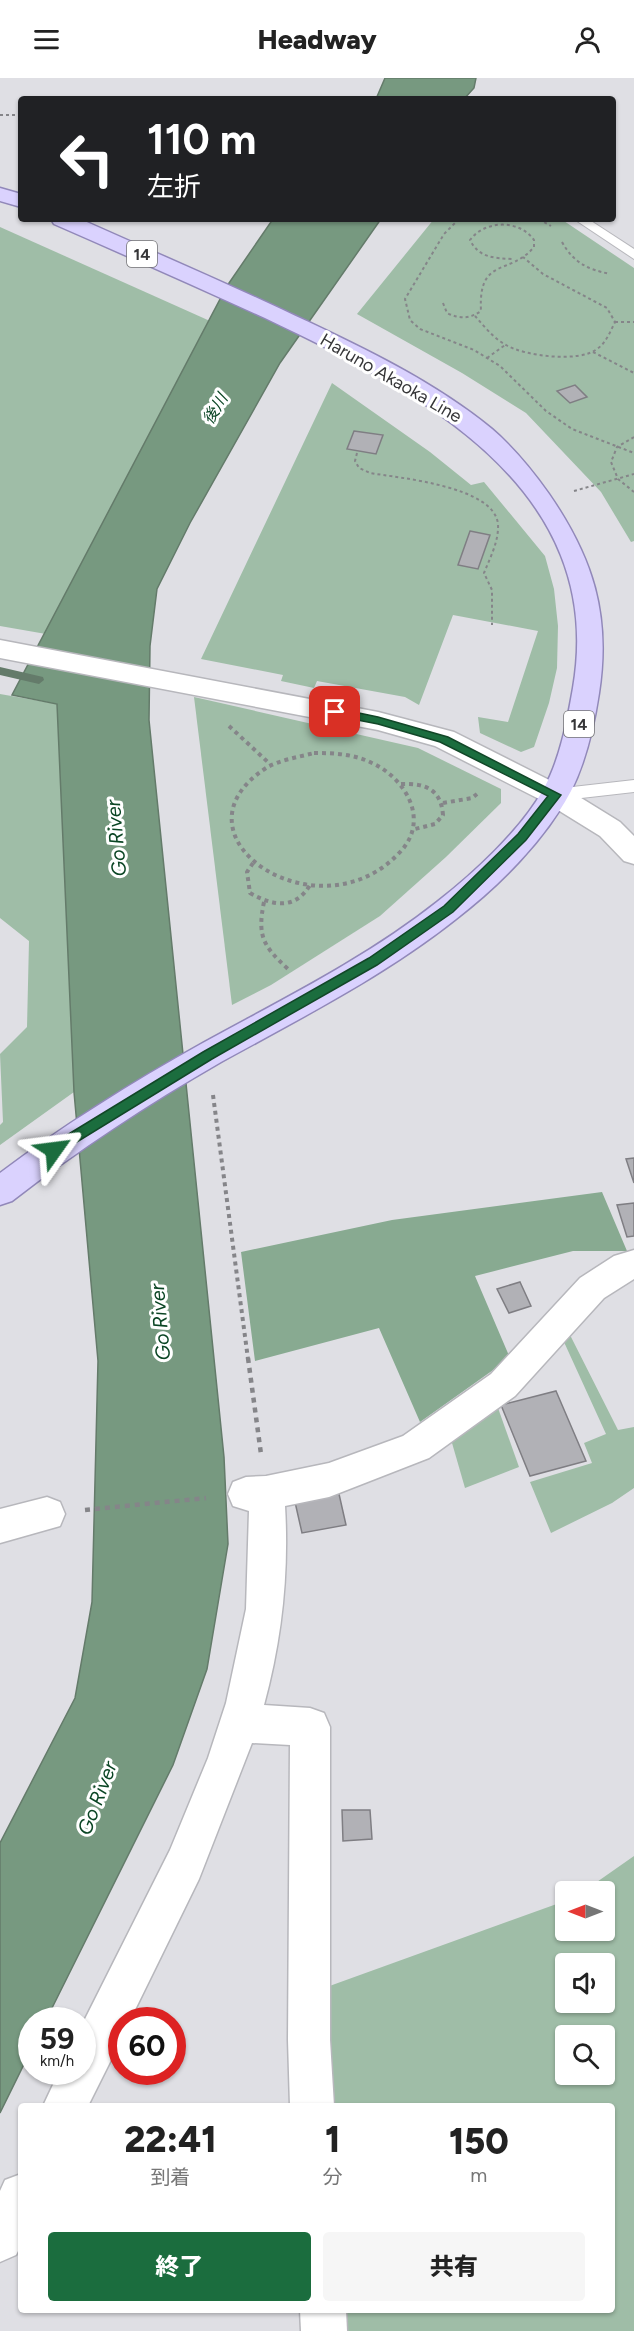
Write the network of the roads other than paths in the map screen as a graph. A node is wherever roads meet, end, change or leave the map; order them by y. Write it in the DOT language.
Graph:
graph roads {
  1 [pos="0,194"];
  2 [pos="18,200"];
  3 [pos="69,222"];
  4 [pos="584,222"];
  5 [pos="634,255"];
  6 [pos="5,650"];
  7 [pos="634,786"];
  8 [pos="555,795"];
  9 [pos="634,854"];
  10 [pos="0,1191"];
  11 [pos="634,1263"];
  12 [pos="47,1514"];
  13 [pos="0,1526"];
  14 [pos="240,1723"];
  15 [pos="96,2043"];
  16 [pos="75,2085"];
  17 [pos="66,2103"];
  18 [pos="312,2103"];
  19 [pos="18,2202"];
  20 [pos="0,2239"];
  21 [pos="323,2313"];
  22 [pos="324,2331"];
  1 -- 2 [label="main road"];
  3 -- 8 [label="main road, Haruno Akaoka Line / 14"];
  4 -- 5 [label="lane"];
  6 -- 8 [label="street"];
  7 -- 8 [label="lane"];
  8 -- 9 [label="street"];
  8 -- 10 [label="main road, Haruno Akaoka Line / 14"];
  11 -- 14 [label="street"];
  12 -- 13 [label="street"];
  14 -- 15 [label="street"];
  14 -- 18 [label="street"];
  16 -- 17 [label="street"];
  19 -- 20 [label="street"];
  21 -- 22 [label="street"];
}
